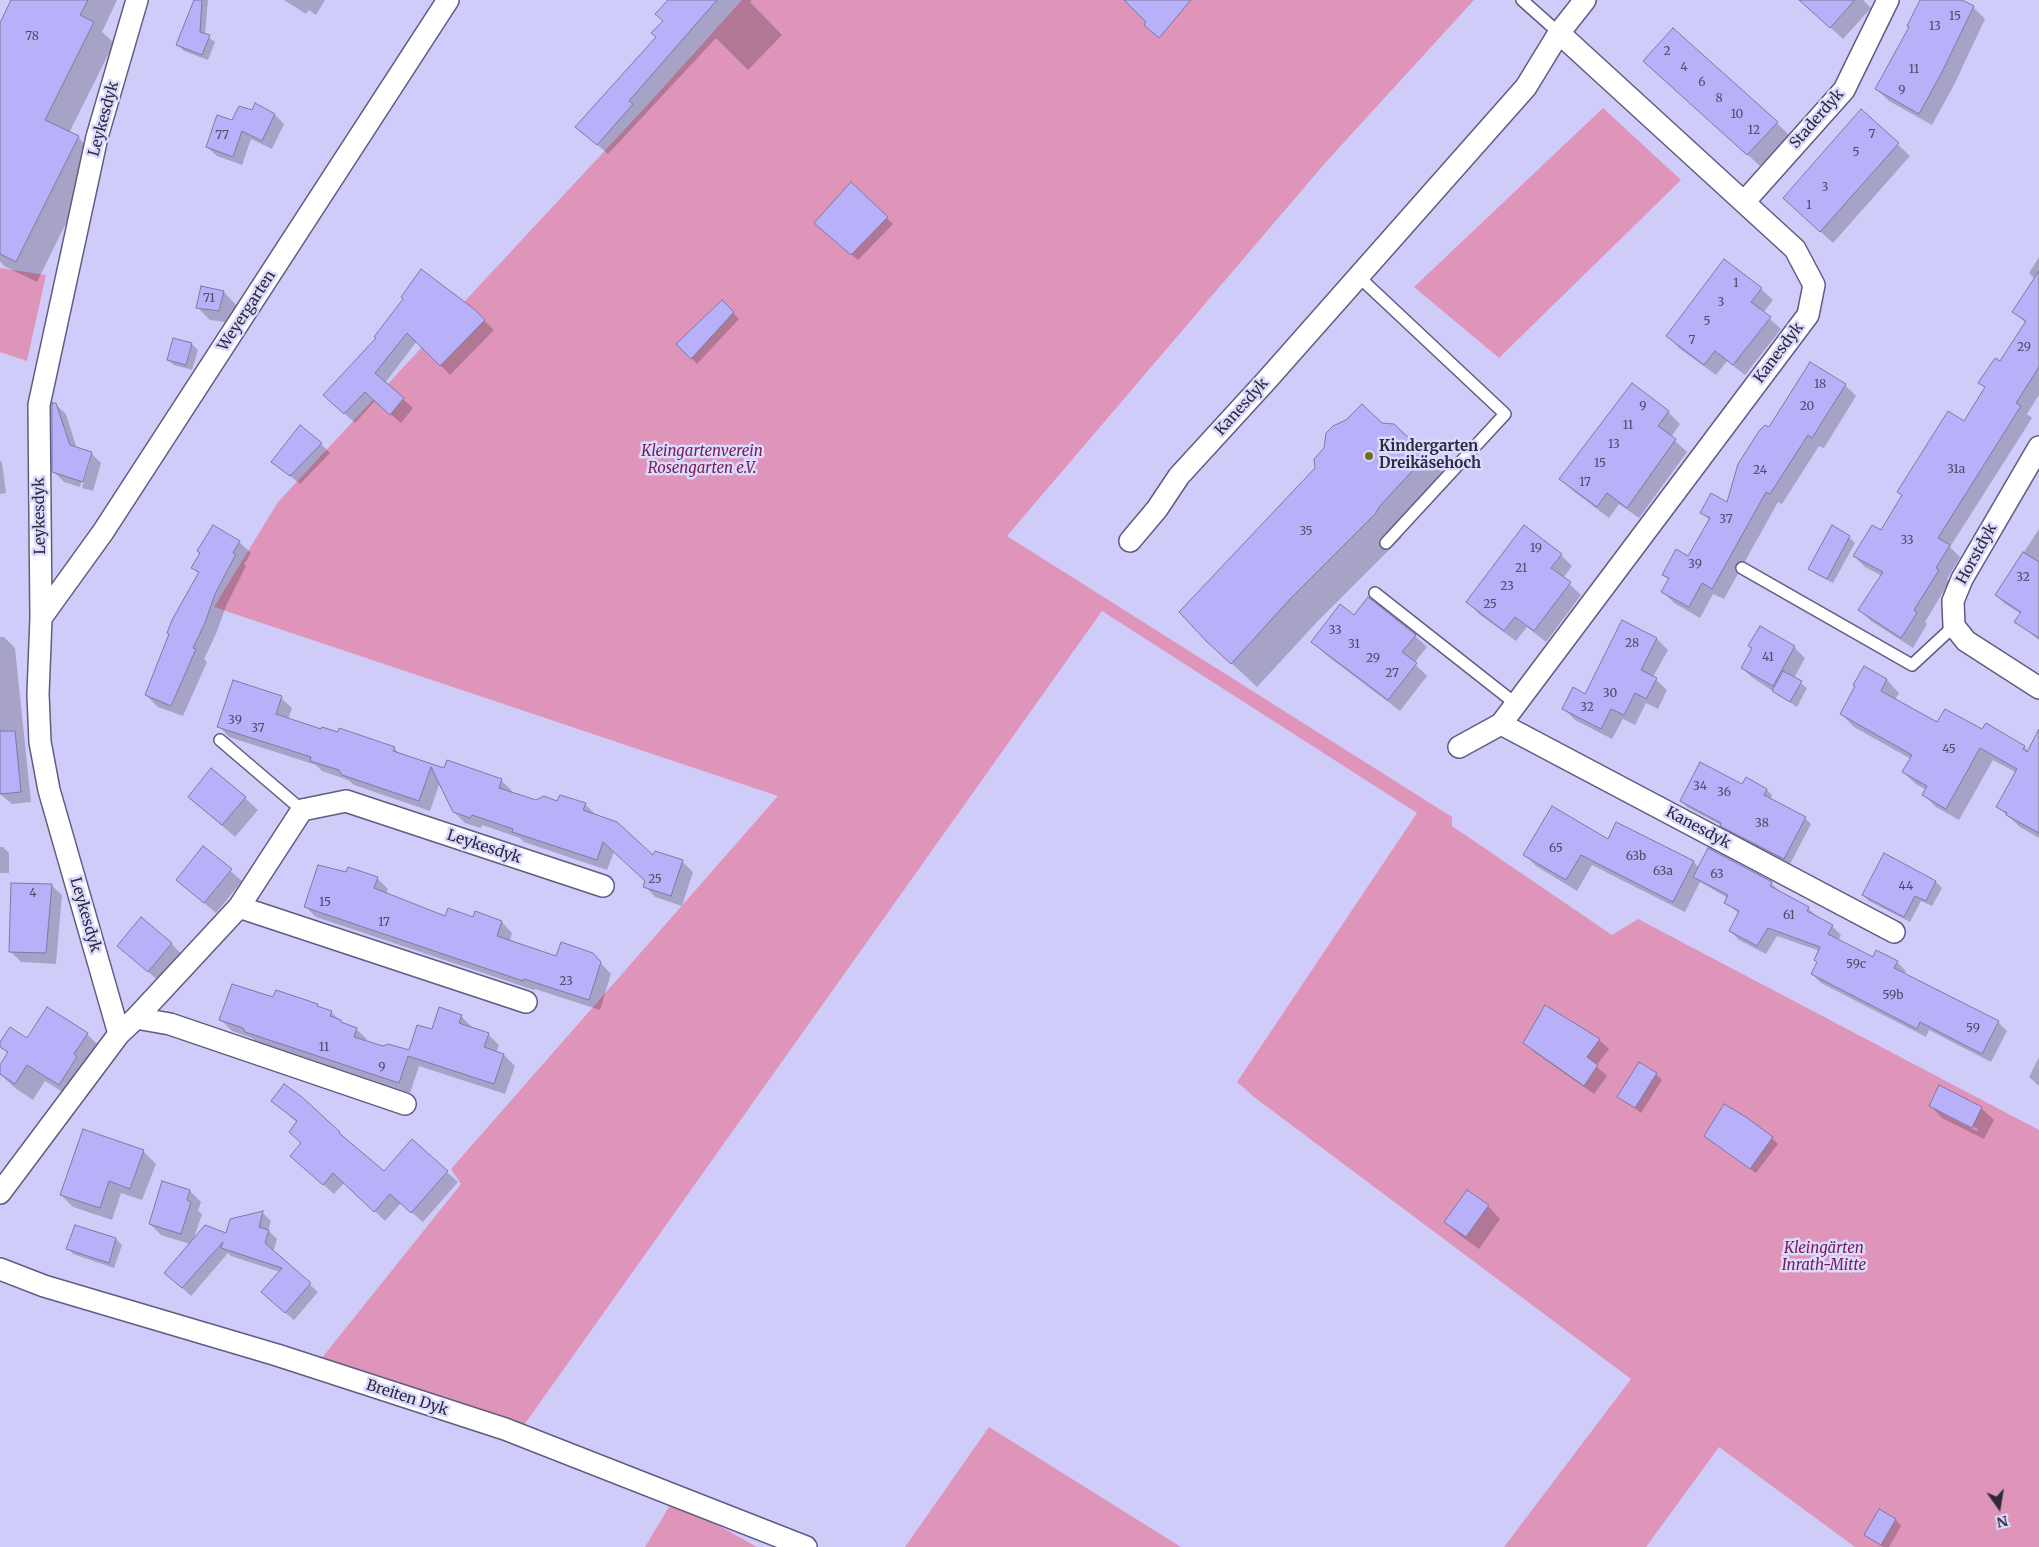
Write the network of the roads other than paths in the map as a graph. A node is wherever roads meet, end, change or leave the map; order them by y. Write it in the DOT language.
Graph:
graph roads {
  1 [pos="137,0"];
  2 [pos="448,0"];
  3 [pos="1522,0"];
  4 [pos="1585,0"];
  5 [pos="1888,0"];
  6 [pos="1559,33"];
  7 [pos="1745,201"];
  8 [pos="1358,276"];
  9 [pos="2039,447"];
  10 [pos="1130,541"];
  11 [pos="1386,543"];
  12 [pos="1742,568"];
  13 [pos="1375,593"];
  14 [pos="41,618"];
  15 [pos="1954,626"];
  16 [pos="2039,688"];
  17 [pos="1516,704"];
  18 [pos="1501,724"];
  19 [pos="220,740"];
  20 [pos="1459,747"];
  21 [pos="302,810"];
  22 [pos="603,886"];
  23 [pos="239,907"];
  24 [pos="1894,932"];
  25 [pos="526,1002"];
  26 [pos="136,1018"];
  27 [pos="119,1034"];
  28 [pos="405,1104"];
  29 [pos="0,1193"];
  30 [pos="0,1269"];
  31 [pos="806,1547"];
  1 -- 14 [label="street, Leykesdyk"];
  2 -- 14 [label="street, Weyergarten"];
  3 -- 6 [label="lane, Kanesdyk"];
  4 -- 6 [label="street, Kanesdyk"];
  5 -- 7 [label="street, Staderdyk"];
  6 -- 7 [label="street, Kanesdyk"];
  6 -- 8 [label="street, Kanesdyk"];
  7 -- 17 [label="street, Kanesdyk"];
  8 -- 10 [label="street, Kanesdyk"];
  8 -- 11 [label="lane"];
  9 -- 15 [label="street, Horstdyk"];
  12 -- 15 [label="lane"];
  13 -- 17 [label="lane"];
  14 -- 27 [label="street, Leykesdyk"];
  15 -- 16 [label="street"];
  17 -- 18 [label="street, Kanesdyk"];
  18 -- 20 [label="street, Kanesdyk"];
  18 -- 24 [label="street, Kanesdyk"];
  19 -- 21 [label="lane"];
  21 -- 22 [label="street, Leykesdyk"];
  21 -- 23 [label="street"];
  23 -- 25 [label="street"];
  23 -- 26 [label="street"];
  26 -- 27 [label="street"];
  26 -- 28 [label="street"];
  27 -- 29 [label="street"];
  30 -- 31 [label="street, Breiten Dyk"];
}
